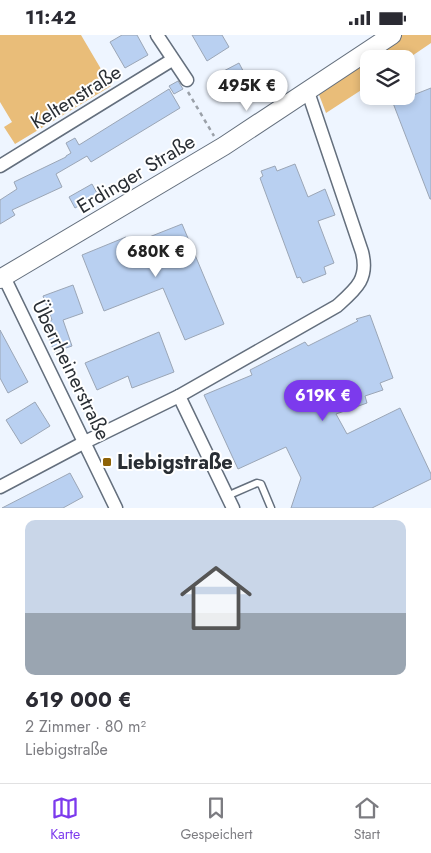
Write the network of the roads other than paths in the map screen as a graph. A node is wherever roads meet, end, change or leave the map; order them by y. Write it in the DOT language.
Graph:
graph roads {
  1 [pos="157,35"];
  2 [pos="392,35"];
  3 [pos="172,60"];
  4 [pos="187,80"];
  5 [pos="308,92"];
  6 [pos="0,166"];
  7 [pos="2,278"];
  8 [pos="180,396"];
  9 [pos="85,442"];
  10 [pos="0,487"];
  11 [pos="227,496"];
  12 [pos="116,508"];
  13 [pos="233,508"];
  14 [pos="271,508"];
  1 -- 3 [label="street"];
  2 -- 5 [label="street, Erdinger Straße"];
  3 -- 4 [label="street"];
  3 -- 6 [label="street, Keltenstraße"];
  5 -- 7 [label="street, Erdinger Straße"];
  5 -- 8 [label="street"];
  7 -- 9 [label="street, Überrheinerstraße"];
  8 -- 9 [label="street"];
  8 -- 11 [label="street"];
  9 -- 10 [label="street"];
  9 -- 12 [label="street, Überrheinerstraße"];
  11 -- 13 [label="street"];
  11 -- 14 [label="lane"];
}
